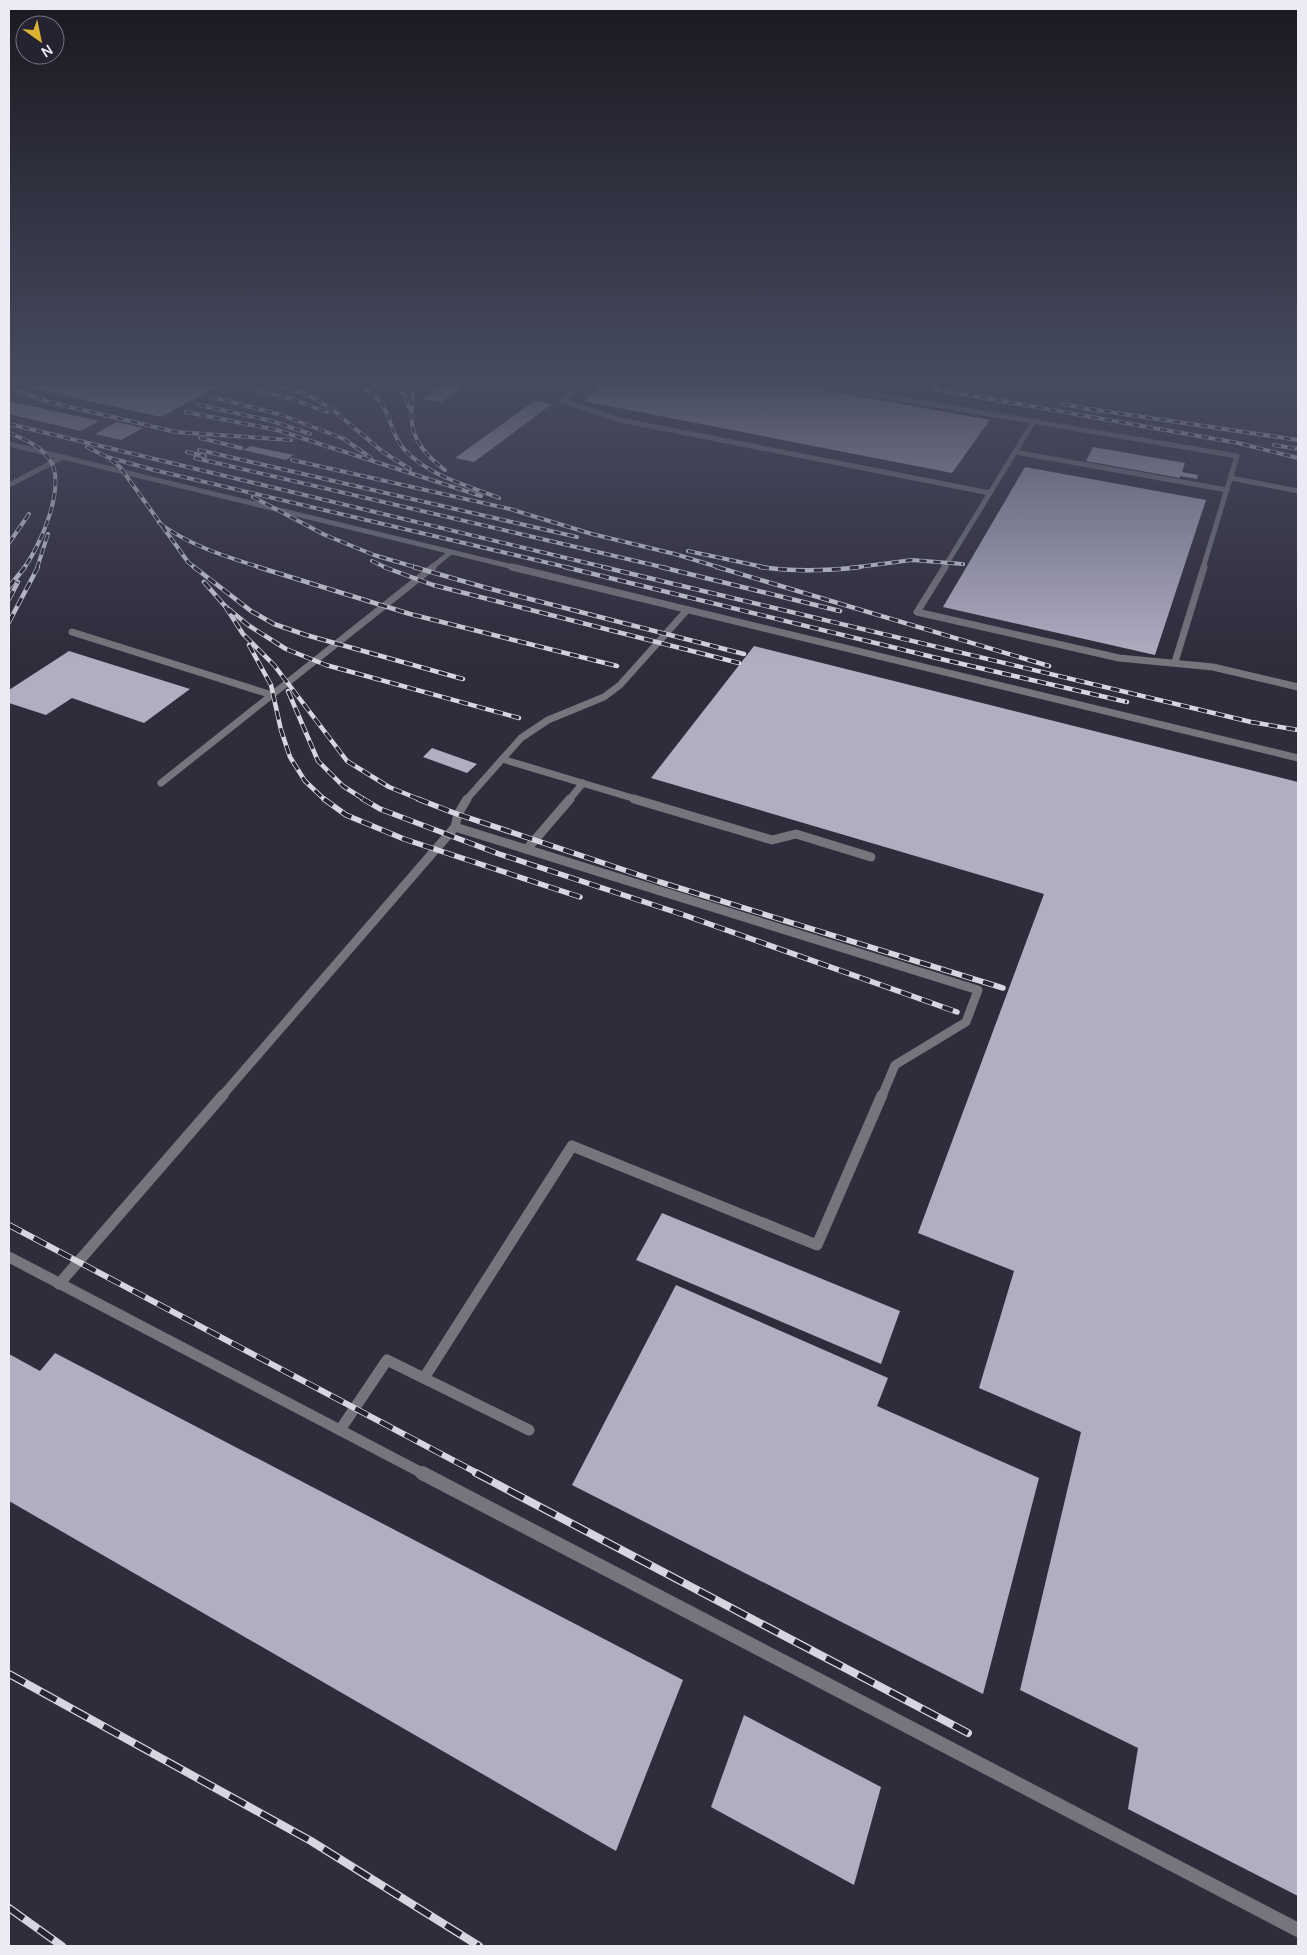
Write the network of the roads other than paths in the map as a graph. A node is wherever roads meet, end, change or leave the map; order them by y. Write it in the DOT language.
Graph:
graph roads {
  1 [pos="26,476"];
  2 [pos="142,476"];
  3 [pos="905,476"];
  4 [pos="1000,476"];
  5 [pos="1150,476"];
  6 [pos="1231,478"];
  7 [pos="9,485"];
  8 [pos="1227,490"];
  9 [pos="1298,490"];
  10 [pos="990,493"];
  11 [pos="451,552"];
  12 [pos="687,610"];
  13 [pos="72,632"];
  14 [pos="1175,662"];
  15 [pos="1298,687"];
  16 [pos="272,695"];
  17 [pos="1298,758"];
  18 [pos="502,759"];
  19 [pos="161,783"];
  20 [pos="583,783"];
  21 [pos="455,826"];
  22 [pos="527,849"];
  23 [pos="871,857"];
  24 [pos="9,1258"];
  25 [pos="59,1284"];
  26 [pos="424,1378"];
  27 [pos="340,1430"];
  28 [pos="529,1430"];
  29 [pos="1298,1930"];
  1 -- 7 [label="lane"];
  2 -- 11 [label="lane"];
  3 -- 10 [label="lane"];
  4 -- 10 [label="lane"];
  5 -- 8 [label="lane"];
  6 -- 8 [label="lane"];
  6 -- 9 [label="lane"];
  8 -- 14 [label="lane"];
  10 -- 14 [label="lane"];
  11 -- 12 [label="lane"];
  11 -- 16 [label="lane"];
  12 -- 17 [label="lane"];
  12 -- 18 [label="lane"];
  13 -- 16 [label="lane"];
  14 -- 15 [label="lane"];
  16 -- 19 [label="lane"];
  18 -- 20 [label="lane"];
  18 -- 21 [label="lane"];
  20 -- 22 [label="lane"];
  20 -- 23 [label="lane"];
  21 -- 22 [label="lane"];
  21 -- 25 [label="lane"];
  22 -- 26 [label="lane"];
  24 -- 25 [label="lane"];
  25 -- 27 [label="lane"];
  26 -- 27 [label="lane"];
  26 -- 28 [label="lane"];
  27 -- 29 [label="lane"];
}
